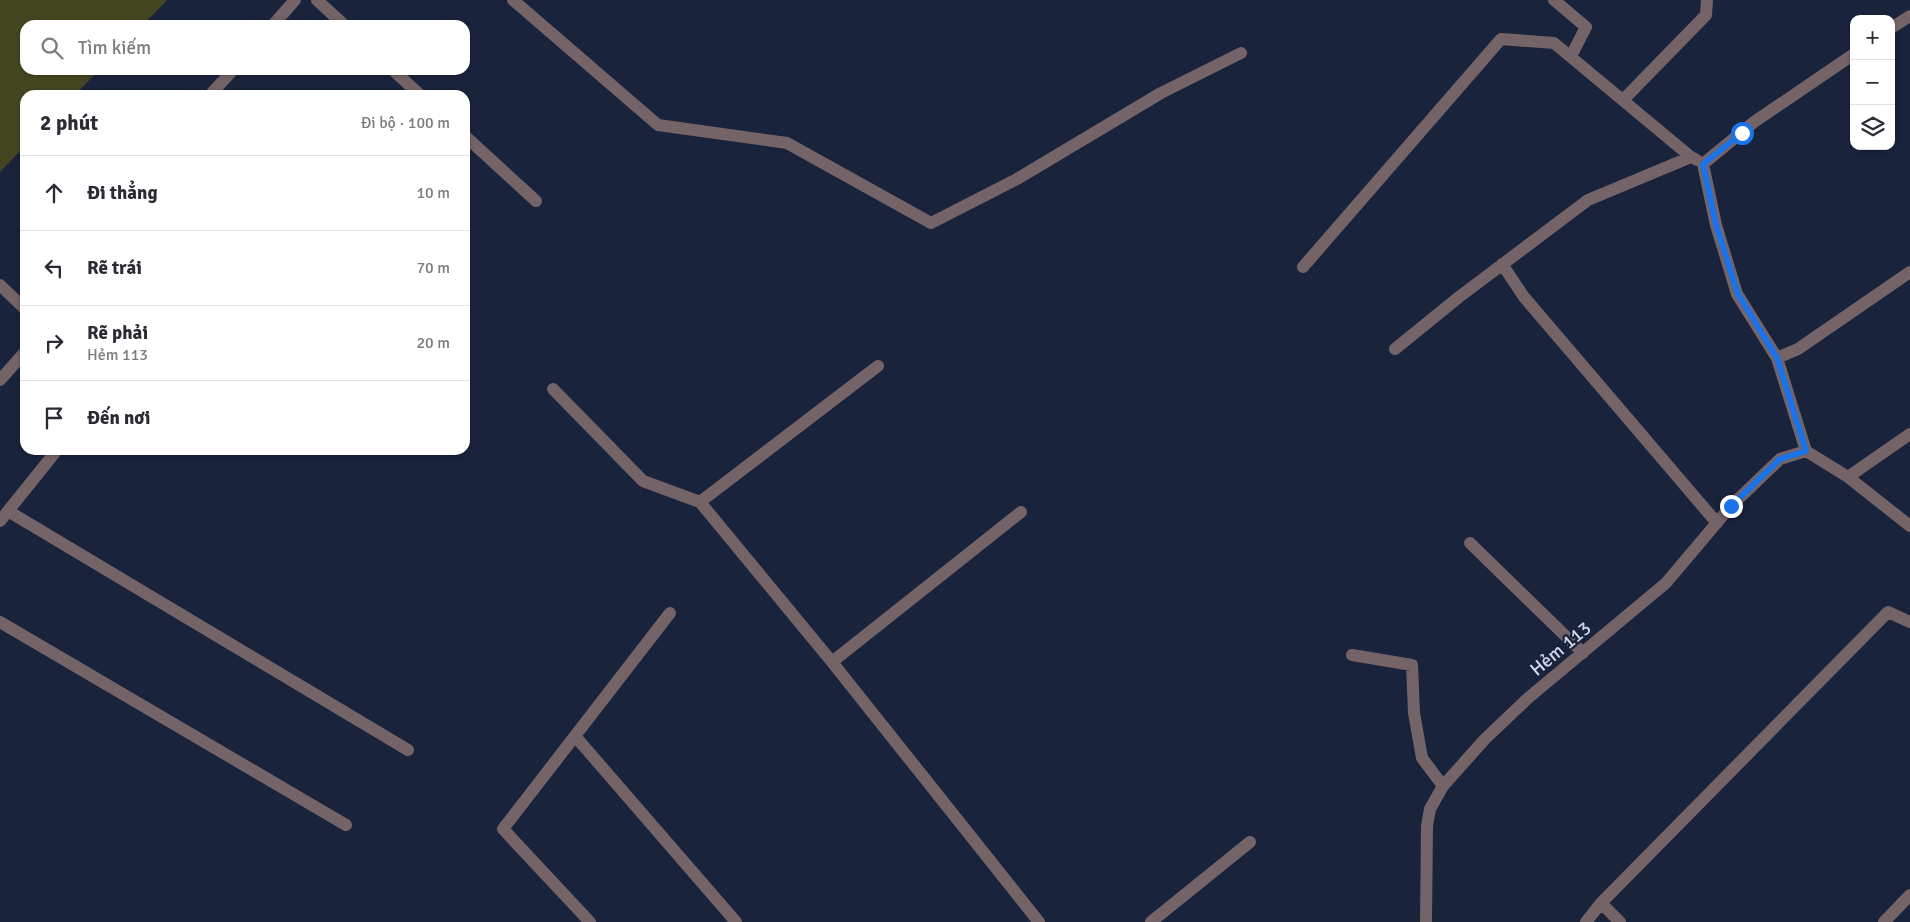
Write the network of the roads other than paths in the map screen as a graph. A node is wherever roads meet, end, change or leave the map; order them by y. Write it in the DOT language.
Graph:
graph roads {
  1 [pos="295,0"];
  2 [pos="317,0"];
  3 [pos="513,0"];
  4 [pos="1554,0"];
  5 [pos="1707,0"];
  6 [pos="1910,16"];
  7 [pos="277,20"];
  8 [pos="339,20"];
  9 [pos="1895,25"];
  10 [pos="1242,53"];
  11 [pos="1571,56"];
  12 [pos="1850,57"];
  13 [pos="228,75"];
  14 [pos="398,75"];
  15 [pos="215,90"];
  16 [pos="415,90"];
  17 [pos="1623,100"];
  18 [pos="470,141"];
  19 [pos="1691,157"];
  20 [pos="1703,164"];
  21 [pos="536,202"];
  22 [pos="1502,264"];
  23 [pos="1303,266"];
  24 [pos="1910,272"];
  25 [pos="0,285"];
  26 [pos="20,304"];
  27 [pos="1394,349"];
  28 [pos="20,358"];
  29 [pos="1777,358"];
  30 [pos="878,366"];
  31 [pos="0,380"];
  32 [pos="553,389"];
  33 [pos="1910,434"];
  34 [pos="1806,451"];
  35 [pos="53,455"];
  36 [pos="1848,477"];
  37 [pos="700,502"];
  38 [pos="1021,512"];
  39 [pos="4,516"];
  40 [pos="1717,522"];
  41 [pos="1910,526"];
  42 [pos="1470,543"];
  43 [pos="670,613"];
  44 [pos="0,622"];
  45 [pos="1910,622"];
  46 [pos="1584,653"];
  47 [pos="1352,655"];
  48 [pos="832,662"];
  49 [pos="575,736"];
  50 [pos="408,750"];
  51 [pos="1443,786"];
  52 [pos="346,825"];
  53 [pos="1250,842"];
  54 [pos="1910,895"];
  55 [pos="1601,903"];
  56 [pos="590,922"];
  57 [pos="736,922"];
  58 [pos="1040,922"];
  59 [pos="1151,922"];
  60 [pos="1426,922"];
  61 [pos="1586,922"];
  62 [pos="1620,922"];
  63 [pos="1884,922"];
  1 -- 7 [label="street"];
  2 -- 8 [label="street"];
  3 -- 10 [label="street"];
  4 -- 11 [label="street"];
  5 -- 17 [label="street"];
  6 -- 9 [label="street"];
  11 -- 17 [label="street"];
  11 -- 23 [label="street"];
  12 -- 20 [label="street"];
  13 -- 15 [label="street"];
  14 -- 16 [label="street"];
  17 -- 19 [label="street"];
  18 -- 21 [label="street"];
  19 -- 20 [label="street"];
  19 -- 22 [label="street"];
  20 -- 29 [label="street"];
  22 -- 27 [label="street"];
  22 -- 40 [label="street"];
  24 -- 29 [label="street"];
  25 -- 26 [label="street"];
  28 -- 31 [label="street"];
  29 -- 34 [label="street"];
  30 -- 37 [label="street"];
  32 -- 37 [label="street"];
  33 -- 36 [label="street"];
  34 -- 36 [label="street"];
  34 -- 40 [label="street, Hẻm 113"];
  35 -- 39 [label="street"];
  36 -- 41 [label="street"];
  37 -- 48 [label="street"];
  38 -- 48 [label="street"];
  39 -- 50 [label="street"];
  40 -- 46 [label="street, Hẻm 113"];
  42 -- 46 [label="street"];
  43 -- 49 [label="street"];
  44 -- 52 [label="street"];
  45 -- 55 [label="street"];
  46 -- 51 [label="street, Hẻm 113"];
  47 -- 51 [label="street"];
  48 -- 58 [label="street"];
  49 -- 56 [label="street"];
  49 -- 57 [label="street"];
  51 -- 60 [label="street, Hẻm 113"];
  53 -- 59 [label="street"];
  54 -- 63 [label="street"];
  55 -- 61 [label="street"];
  55 -- 62 [label="street"];
}
